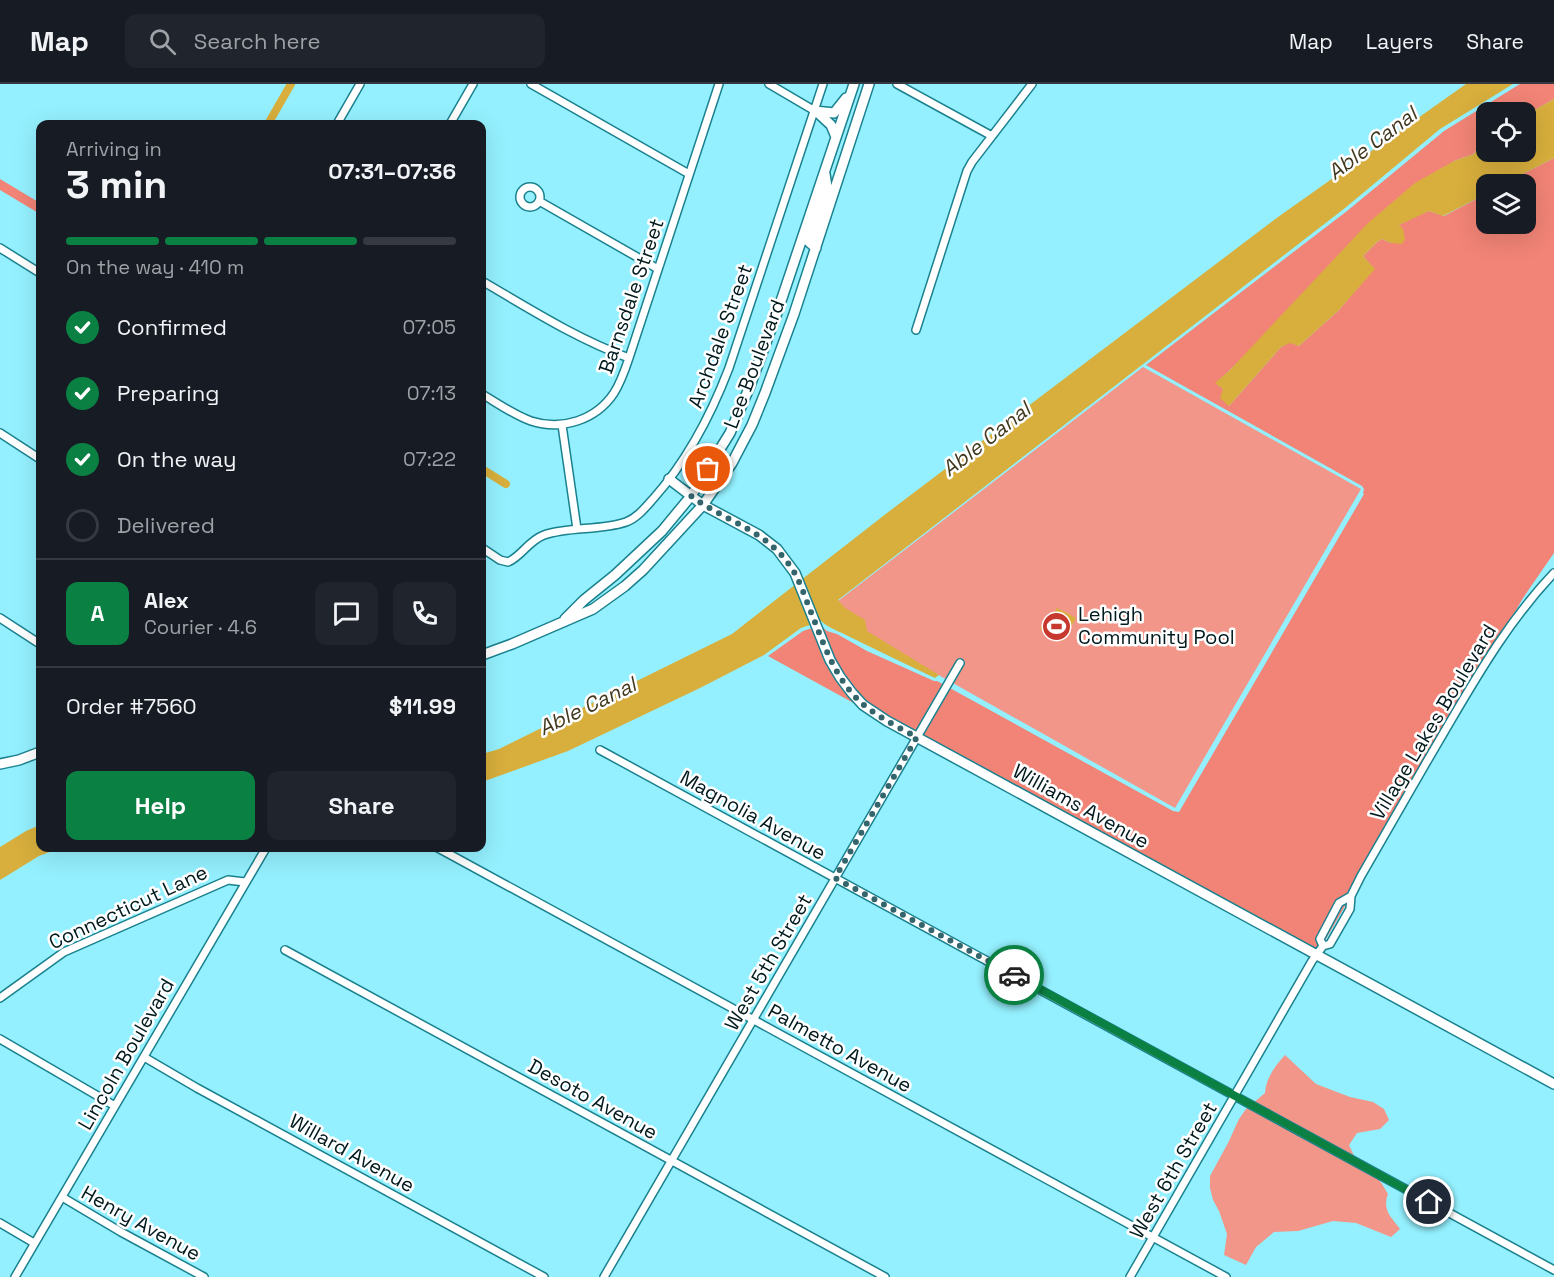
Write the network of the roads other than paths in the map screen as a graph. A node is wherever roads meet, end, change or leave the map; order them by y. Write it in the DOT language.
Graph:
graph roads {
  1 [pos="360,84"];
  2 [pos="473,84"];
  3 [pos="531,84"];
  4 [pos="720,84"];
  5 [pos="769,84"];
  6 [pos="823,84"];
  7 [pos="869,84"];
  8 [pos="897,84"];
  9 [pos="1032,84"];
  10 [pos="853,88"];
  11 [pos="815,111"];
  12 [pos="339,120"];
  13 [pos="452,120"];
  14 [pos="992,136"];
  15 [pos="836,137"];
  16 [pos="824,171"];
  17 [pos="689,174"];
  18 [pos="539,201"];
  19 [pos="0,248"];
  20 [pos="816,248"];
  21 [pos="658,269"];
  22 [pos="36,270"];
  23 [pos="486,283"];
  24 [pos="916,330"];
  25 [pos="629,358"];
  26 [pos="486,396"];
  27 [pos="562,425"];
  28 [pos="0,433"];
  29 [pos="36,456"];
  30 [pos="669,479"];
  31 [pos="691,496"];
  32 [pos="703,505"];
  33 [pos="577,529"];
  34 [pos="486,551"];
  35 [pos="1554,573"];
  36 [pos="0,618"];
  37 [pos="561,623"];
  38 [pos="36,641"];
  39 [pos="486,653"];
  40 [pos="960,663"];
  41 [pos="917,737"];
  42 [pos="600,750"];
  43 [pos="36,754"];
  44 [pos="0,764"];
  45 [pos="264,852"];
  46 [pos="445,852"];
  47 [pos="835,878"];
  48 [pos="245,882"];
  49 [pos="1351,896"];
  50 [pos="1323,946"];
  51 [pos="285,950"];
  52 [pos="1318,955"];
  53 [pos="0,998"];
  54 [pos="753,1019"];
  55 [pos="0,1039"];
  56 [pos="144,1057"];
  57 [pos="1554,1084"];
  58 [pos="1234,1096"];
  59 [pos="115,1106"];
  60 [pos="672,1160"];
  61 [pos="62,1197"];
  62 [pos="0,1223"];
  63 [pos="1153,1237"];
  64 [pos="34,1243"];
  65 [pos="1554,1270"];
  66 [pos="15,1277"];
  67 [pos="204,1277"];
  68 [pos="544,1277"];
  69 [pos="604,1277"];
  70 [pos="885,1277"];
  71 [pos="1130,1277"];
  72 [pos="1226,1277"];
  1 -- 12 [label="street"];
  2 -- 13 [label="street"];
  3 -- 17 [label="street"];
  4 -- 17 [label="street, Barnsdale Street"];
  5 -- 11 [label="street"];
  6 -- 11 [label="street, Archdale Street"];
  7 -- 20 [label="main road, Lee Boulevard"];
  8 -- 14 [label="street"];
  9 -- 14 [label="street"];
  10 -- 11 [label="main road"];
  10 -- 15 [label="main road, Lee Boulevard"];
  11 -- 15 [label="main road"];
  11 -- 30 [label="street, Archdale Street"];
  14 -- 24 [label="street"];
  15 -- 16 [label="main road, Lee Boulevard"];
  16 -- 20 [label="main road"];
  16 -- 31 [label="main road, Lee Boulevard"];
  17 -- 21 [label="street, Barnsdale Street"];
  18 -- 21 [label="street"];
  19 -- 22 [label="street"];
  20 -- 32 [label="main road, Lee Boulevard"];
  21 -- 25 [label="street, Barnsdale Street"];
  23 -- 25 [label="street"];
  25 -- 27 [label="street, Barnsdale Street"];
  26 -- 27 [label="street"];
  27 -- 33 [label="street"];
  28 -- 29 [label="street"];
  30 -- 31 [label="main road, Williams Avenue"];
  30 -- 33 [label="street, Archdale Street"];
  31 -- 32 [label="main road, Williams Avenue"];
  31 -- 37 [label="main road, Lee Boulevard"];
  32 -- 37 [label="main road, Lee Boulevard"];
  32 -- 41 [label="main road, Williams Avenue"];
  33 -- 34 [label="street, Archdale Street"];
  35 -- 49 [label="street, Village Lakes Boulevard"];
  36 -- 38 [label="street"];
  37 -- 39 [label="main road, Lee Boulevard"];
  40 -- 41 [label="street, West 5th Street"];
  41 -- 47 [label="street, West 5th Street"];
  41 -- 52 [label="main road, Williams Avenue"];
  42 -- 47 [label="street, Magnolia Avenue"];
  43 -- 44 [label="main road"];
  45 -- 48 [label="street, Lincoln Boulevard"];
  46 -- 54 [label="street, Palmetto Avenue"];
  47 -- 54 [label="street, West 5th Street"];
  47 -- 58 [label="street, Magnolia Avenue"];
  48 -- 53 [label="street, Connecticut Lane"];
  48 -- 56 [label="street, Lincoln Boulevard"];
  49 -- 50 [label="street, Village Lakes Boulevard"];
  49 -- 50 [label="street, Village Lakes Boulevard"];
  50 -- 52 [label="street, Village Lakes Boulevard"];
  51 -- 60 [label="street, Desoto Avenue"];
  52 -- 57 [label="main road, Williams Avenue"];
  52 -- 58 [label="street, West 6th Street"];
  54 -- 60 [label="street, West 5th Street"];
  54 -- 63 [label="street, Palmetto Avenue"];
  55 -- 59 [label="street"];
  56 -- 59 [label="street, Lincoln Boulevard"];
  56 -- 68 [label="street, Willard Avenue"];
  58 -- 63 [label="street, West 6th Street"];
  58 -- 65 [label="street, Magnolia Avenue"];
  59 -- 61 [label="street, Lincoln Boulevard"];
  60 -- 69 [label="street, West 5th Street"];
  60 -- 70 [label="street, Desoto Avenue"];
  61 -- 64 [label="street, Lincoln Boulevard"];
  61 -- 67 [label="street, Henry Avenue"];
  62 -- 64 [label="street"];
  63 -- 71 [label="street, West 6th Street"];
  63 -- 72 [label="street, Palmetto Avenue"];
  64 -- 66 [label="street, Lincoln Boulevard"];
}
